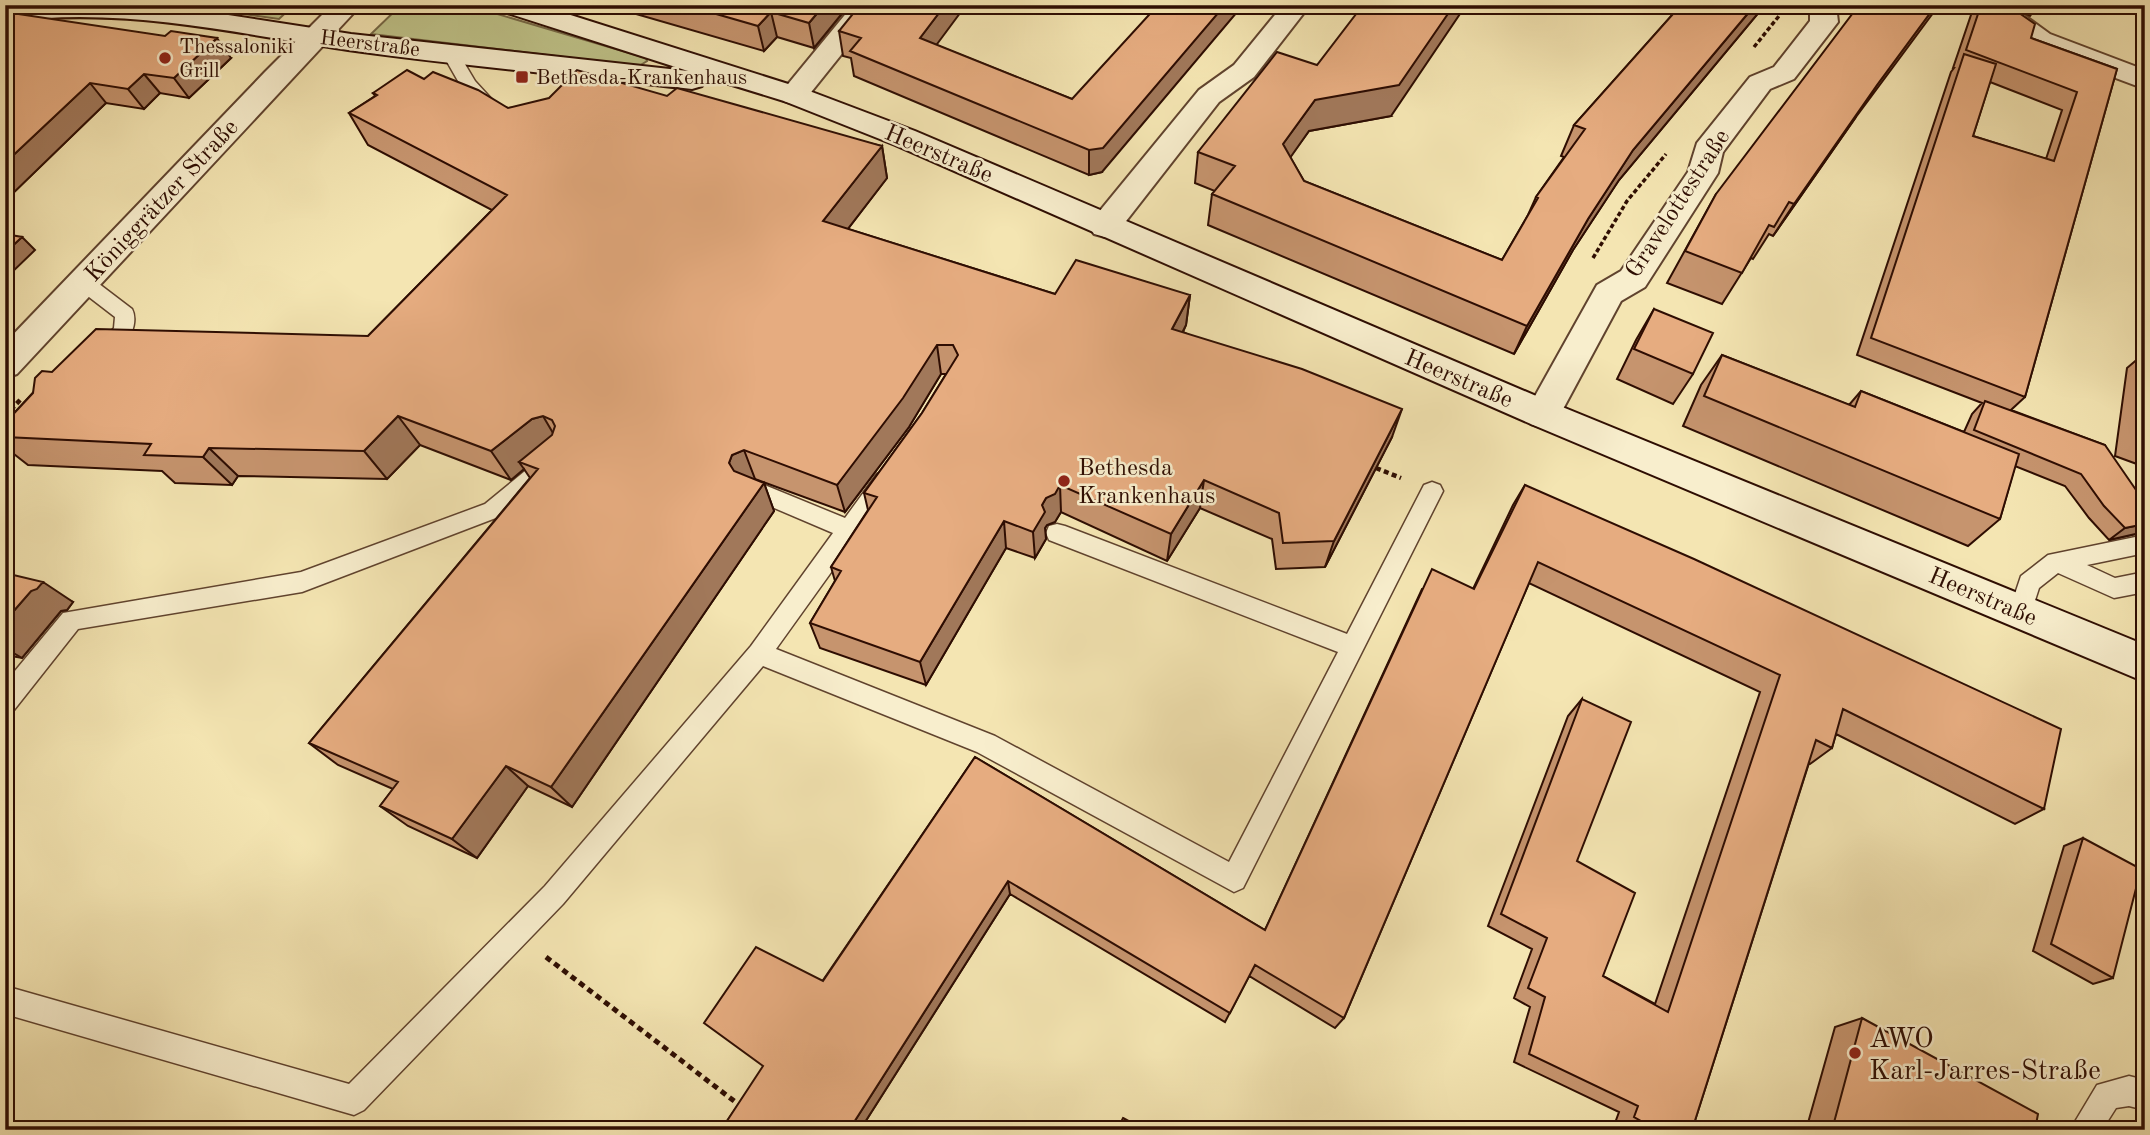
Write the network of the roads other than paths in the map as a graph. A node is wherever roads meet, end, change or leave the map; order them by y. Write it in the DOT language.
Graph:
graph roads {
  1 [pos="348,5"];
  2 [pos="511,5"];
  3 [pos="868,5"];
  4 [pos="1297,5"];
  5 [pos="1824,5"];
  6 [pos="1978,5"];
  7 [pos="59,7"];
  8 [pos="5,14"];
  9 [pos="316,36"];
  10 [pos="450,53"];
  11 [pos="2145,80"];
  12 [pos="785,92"];
  13 [pos="502,120"];
  14 [pos="1105,226"];
  15 [pos="83,282"];
  16 [pos="5,365"];
  17 [pos="88,369"];
  18 [pos="1543,414"];
  19 [pos="559,456"];
  20 [pos="895,466"];
  21 [pos="754,490"];
  22 [pos="1432,491"];
  23 [pos="849,530"];
  24 [pos="1057,533"];
  25 [pos="2145,544"];
  26 [pos="2056,562"];
  27 [pos="2145,582"];
  28 [pos="2021,612"];
  29 [pos="1353,647"];
  30 [pos="759,653"];
  31 [pos="2145,664"];
  32 [pos="5,702"];
  33 [pos="5,1000"];
  34 [pos="2145,1095"];
  35 [pos="2085,1130"];
  1 -- 9 [label="street, Königgrätzer Straße"];
  2 -- 12 [label="street, Heerstraße"];
  3 -- 12 [label="street"];
  4 -- 14 [label="street"];
  5 -- 18 [label="street, Gravelottestraße"];
  6 -- 11 [label="street"];
  7 -- 8 [label="street, Heerstraße"];
  7 -- 9 [label="street, Heerstraße"];
  9 -- 10 [label="street, Heerstraße"];
  9 -- 15 [label="street, Königgrätzer Straße"];
  10 -- 12 [label="street, Heerstraße"];
  10 -- 13 [label="lane"];
  12 -- 14 [label="street, Heerstraße"];
  14 -- 18 [label="street, Heerstraße"];
  15 -- 16 [label="street, Königgrätzer Straße"];
  15 -- 17 [label="lane"];
  18 -- 28 [label="street, Heerstraße"];
  19 -- 32 [label="lane"];
  20 -- 23 [label="lane"];
  21 -- 23 [label="lane"];
  22 -- 29 [label="lane"];
  23 -- 30 [label="lane"];
  24 -- 29 [label="lane"];
  25 -- 26 [label="lane"];
  26 -- 27 [label="lane"];
  26 -- 28 [label="lane"];
  28 -- 31 [label="street, Heerstraße"];
  29 -- 30 [label="lane"];
  30 -- 33 [label="lane"];
  34 -- 35 [label="lane"];
}
